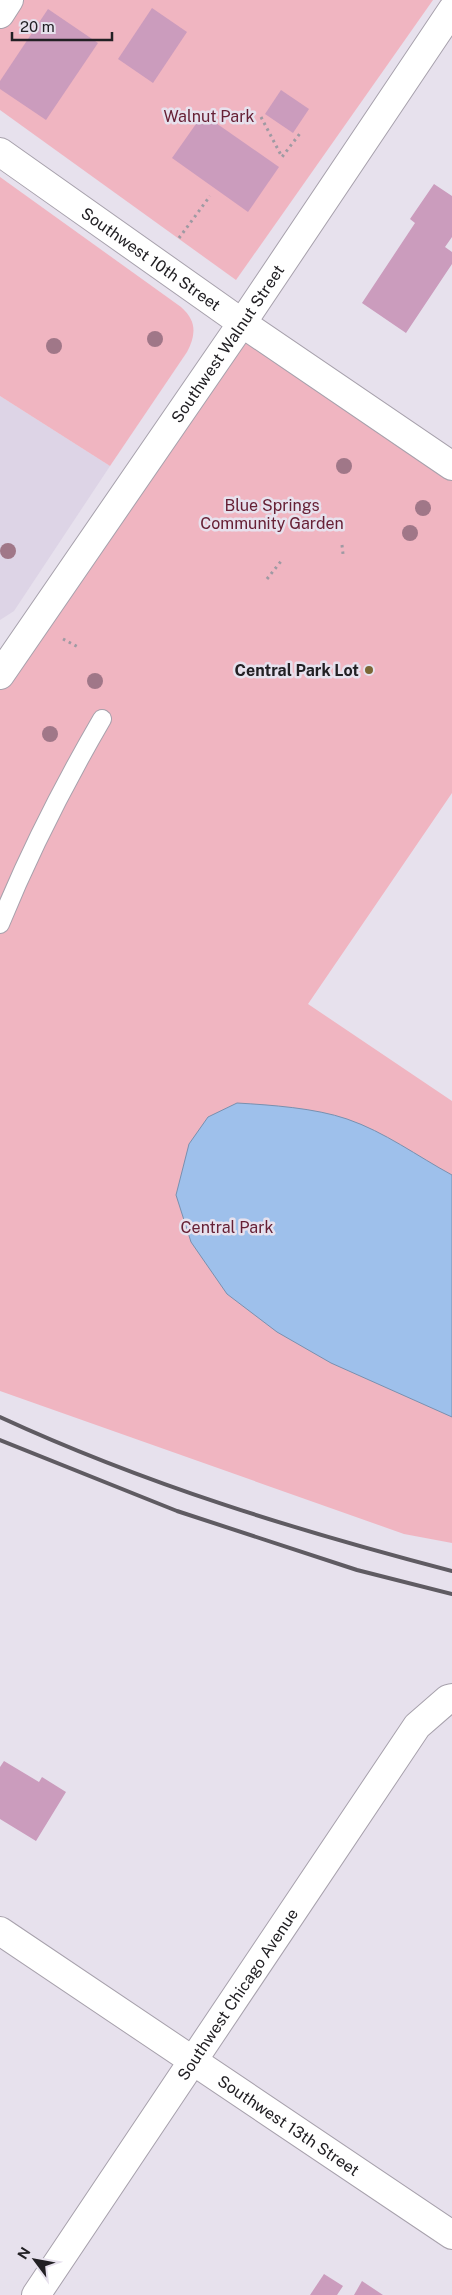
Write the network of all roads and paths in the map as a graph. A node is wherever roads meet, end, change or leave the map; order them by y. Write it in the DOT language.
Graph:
graph roads {
  1 [pos="9,0"];
  2 [pos="452,10"];
  3 [pos="0,14"];
  4 [pos="261,117"];
  5 [pos="301,132"];
  6 [pos="0,152"];
  7 [pos="210,196"];
  8 [pos="180,238"];
  9 [pos="242,323"];
  10 [pos="452,466"];
  11 [pos="342,545"];
  12 [pos="343,554"];
  13 [pos="282,560"];
  14 [pos="267,579"];
  15 [pos="63,639"];
  16 [pos="80,648"];
  17 [pos="0,675"];
  18 [pos="102,719"];
  19 [pos="0,924"];
  20 [pos="450,1699"];
  21 [pos="0,1932"];
  22 [pos="193,2060"];
  23 [pos="452,2235"];
  24 [pos="36,2295"];
  1 -- 3 [label="street"];
  2 -- 9 [label="street, Southwest Walnut Street"];
  4 -- 5 [label="path"];
  6 -- 9 [label="street, Southwest 10th Street"];
  7 -- 8 [label="path"];
  9 -- 10 [label="street, Southwest 10th Street"];
  9 -- 17 [label="street, Southwest Walnut Street"];
  11 -- 12 [label="path"];
  13 -- 14 [label="path"];
  15 -- 16 [label="path"];
  18 -- 19 [label="lane"];
  20 -- 22 [label="street, Southwest Chicago Avenue"];
  21 -- 22 [label="street, Southwest 13th Street"];
  22 -- 23 [label="street, Southwest 13th Street"];
  22 -- 24 [label="street, Southwest Chicago Avenue"];
}
